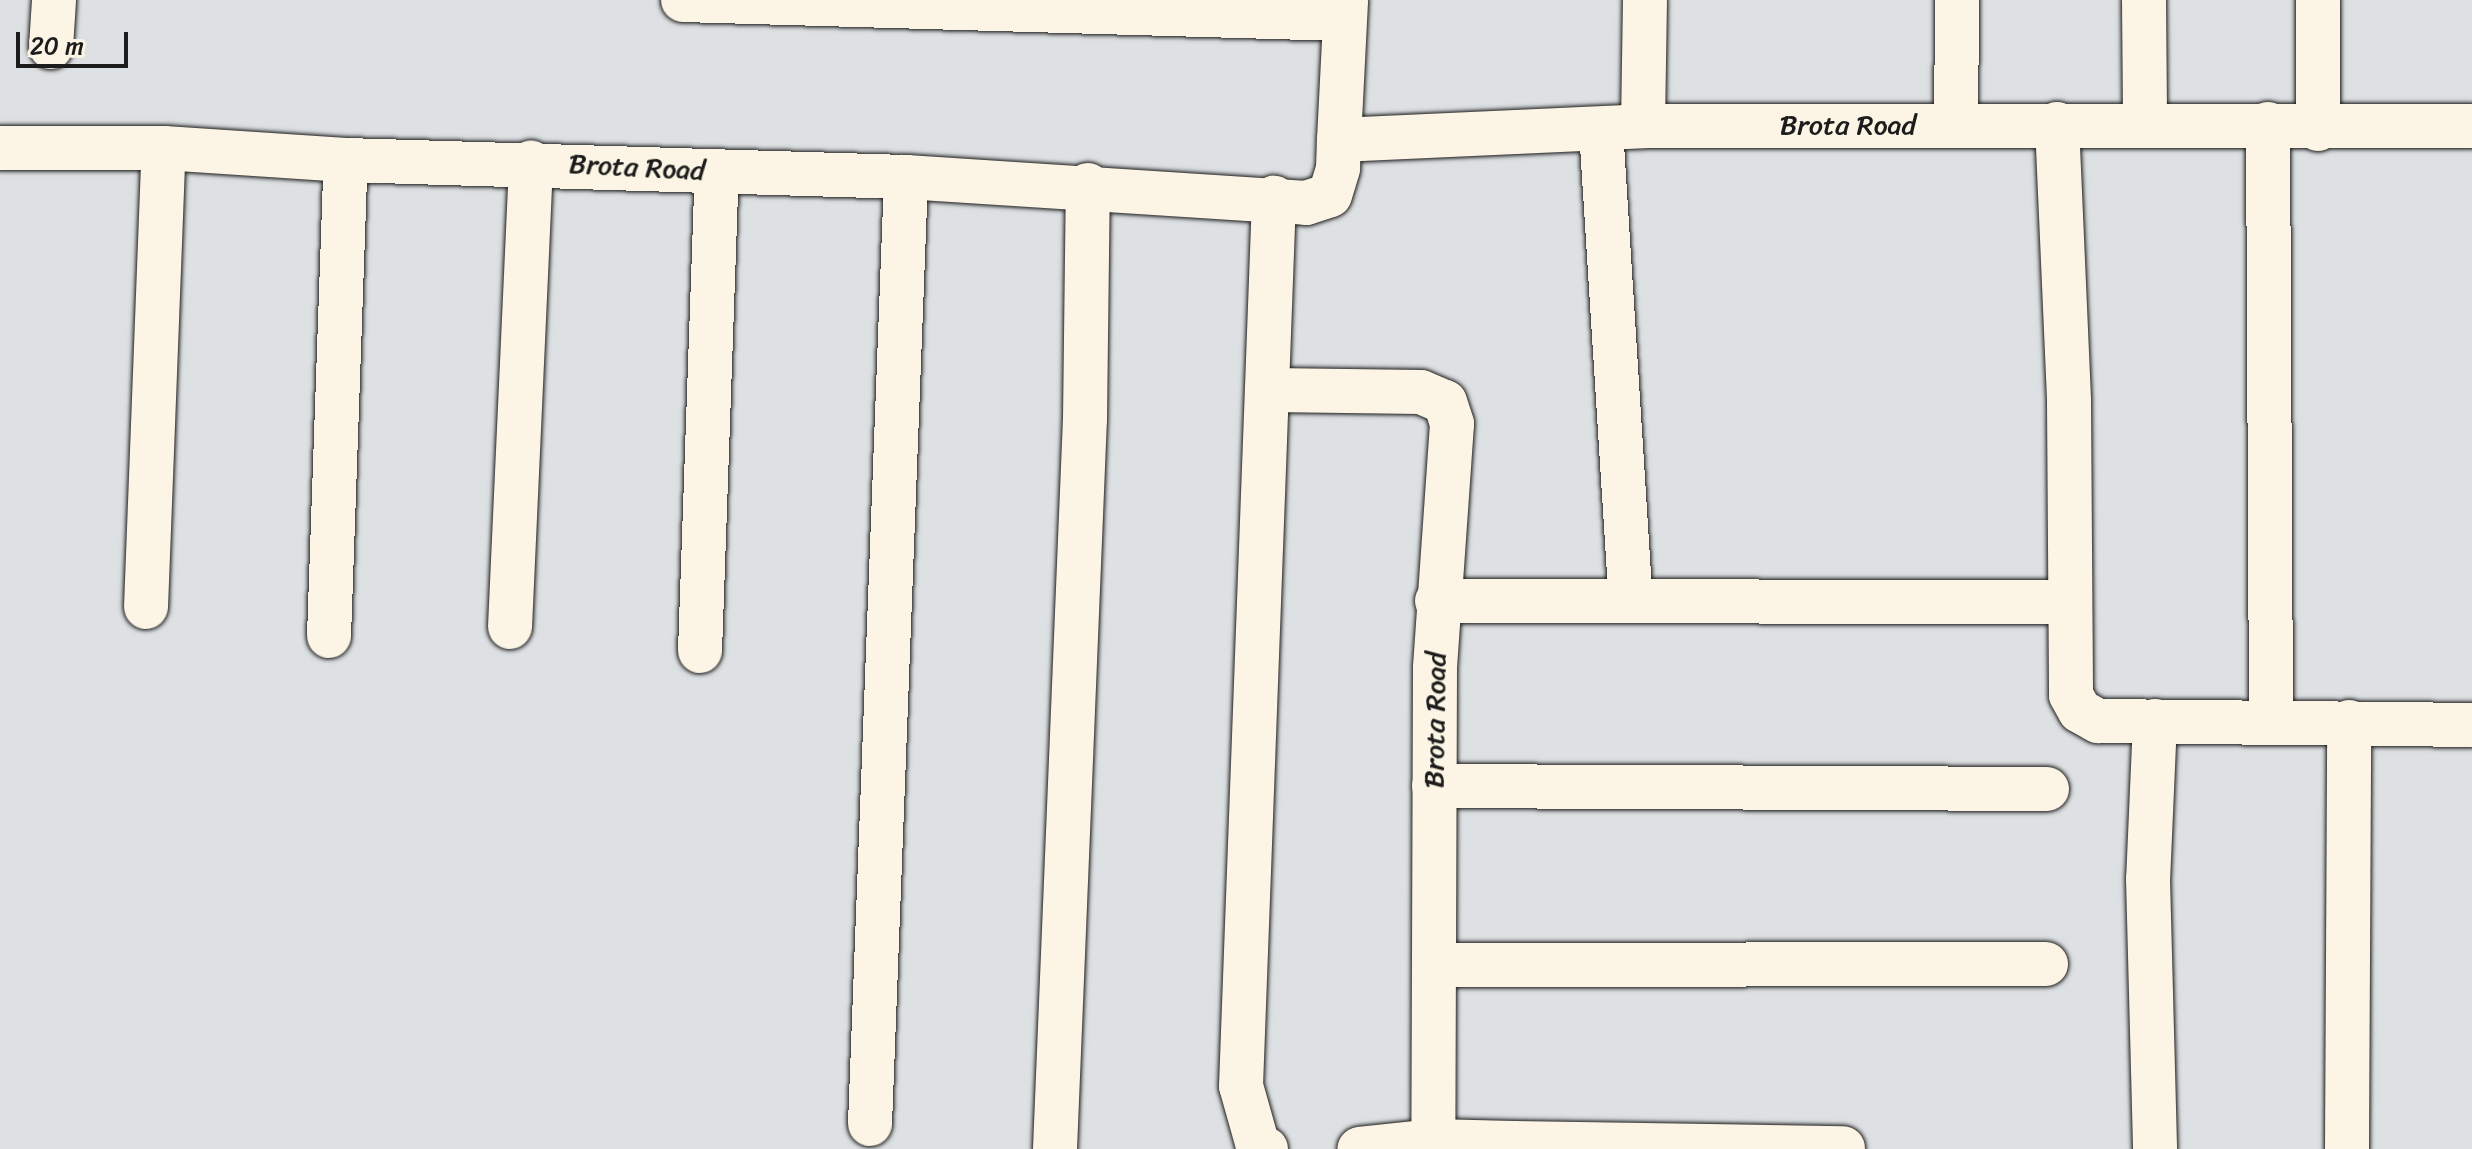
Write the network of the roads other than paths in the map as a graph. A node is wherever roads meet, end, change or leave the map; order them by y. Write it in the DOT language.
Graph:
graph roads {
  1 [pos="54,0"];
  2 [pos="683,0"];
  3 [pos="1645,0"];
  4 [pos="1957,0"];
  5 [pos="2144,0"];
  6 [pos="2318,0"];
  7 [pos="757,2"];
  8 [pos="968,5"];
  9 [pos="1157,7"];
  10 [pos="1345,10"];
  11 [pos="51,47"];
  12 [pos="2145,122"];
  13 [pos="2057,124"];
  14 [pos="2268,124"];
  15 [pos="1956,125"];
  16 [pos="2472,126"];
  17 [pos="1622,127"];
  18 [pos="2318,129"];
  19 [pos="1339,140"];
  20 [pos="0,148"];
  21 [pos="164,148"];
  22 [pos="346,160"];
  23 [pos="531,162"];
  24 [pos="717,171"];
  25 [pos="906,177"];
  26 [pos="1088,185"];
  27 [pos="1274,198"];
  28 [pos="1271,390"];
  29 [pos="1437,601"];
  30 [pos="1631,601"];
  31 [pos="2070,602"];
  32 [pos="146,607"];
  33 [pos="510,627"];
  34 [pos="329,636"];
  35 [pos="700,651"];
  36 [pos="2271,720"];
  37 [pos="2155,721"];
  38 [pos="2349,722"];
  39 [pos="2472,725"];
  40 [pos="1434,786"];
  41 [pos="2047,789"];
  42 [pos="2046,964"];
  43 [pos="1434,965"];
  44 [pos="870,1124"];
  45 [pos="1433,1141"];
  46 [pos="1513,1146"];
  47 [pos="1843,1148"];
  48 [pos="1055,1149"];
  49 [pos="1266,1149"];
  50 [pos="1359,1149"];
  51 [pos="2155,1149"];
  52 [pos="2347,1149"];
  1 -- 11 [label="street"];
  2 -- 7 [label="street"];
  3 -- 17 [label="street"];
  4 -- 15 [label="street"];
  5 -- 12 [label="street"];
  6 -- 18 [label="street"];
  7 -- 8 [label="street"];
  8 -- 9 [label="street"];
  9 -- 10 [label="street"];
  10 -- 19 [label="street"];
  12 -- 13 [label="street, Brota Road"];
  12 -- 14 [label="street, Brota Road"];
  13 -- 15 [label="street, Brota Road"];
  13 -- 31 [label="street"];
  14 -- 18 [label="street, Brota Road"];
  14 -- 36 [label="street"];
  15 -- 17 [label="street, Brota Road"];
  16 -- 18 [label="street, Brota Road"];
  17 -- 19 [label="street, Brota Road"];
  17 -- 30 [label="street"];
  19 -- 27 [label="street, Brota Road"];
  20 -- 21 [label="street, Brota Road"];
  21 -- 22 [label="street, Brota Road"];
  21 -- 32 [label="street"];
  22 -- 23 [label="street, Brota Road"];
  22 -- 34 [label="street"];
  23 -- 24 [label="street, Brota Road"];
  23 -- 33 [label="street"];
  24 -- 25 [label="street, Brota Road"];
  24 -- 35 [label="street"];
  25 -- 26 [label="street, Brota Road"];
  25 -- 44 [label="street"];
  26 -- 27 [label="street, Brota Road"];
  26 -- 48 [label="street"];
  27 -- 28 [label="street"];
  28 -- 29 [label="street, Brota Road"];
  28 -- 49 [label="street"];
  29 -- 30 [label="street"];
  29 -- 40 [label="street, Brota Road"];
  30 -- 31 [label="street"];
  31 -- 37 [label="street"];
  36 -- 37 [label="street"];
  36 -- 38 [label="street"];
  37 -- 51 [label="street"];
  38 -- 39 [label="street"];
  38 -- 52 [label="street"];
  40 -- 41 [label="street"];
  40 -- 43 [label="street, Brota Road"];
  42 -- 43 [label="street"];
  43 -- 45 [label="street, Brota Road"];
  45 -- 46 [label="street"];
  45 -- 50 [label="street"];
  46 -- 47 [label="street"];
}
